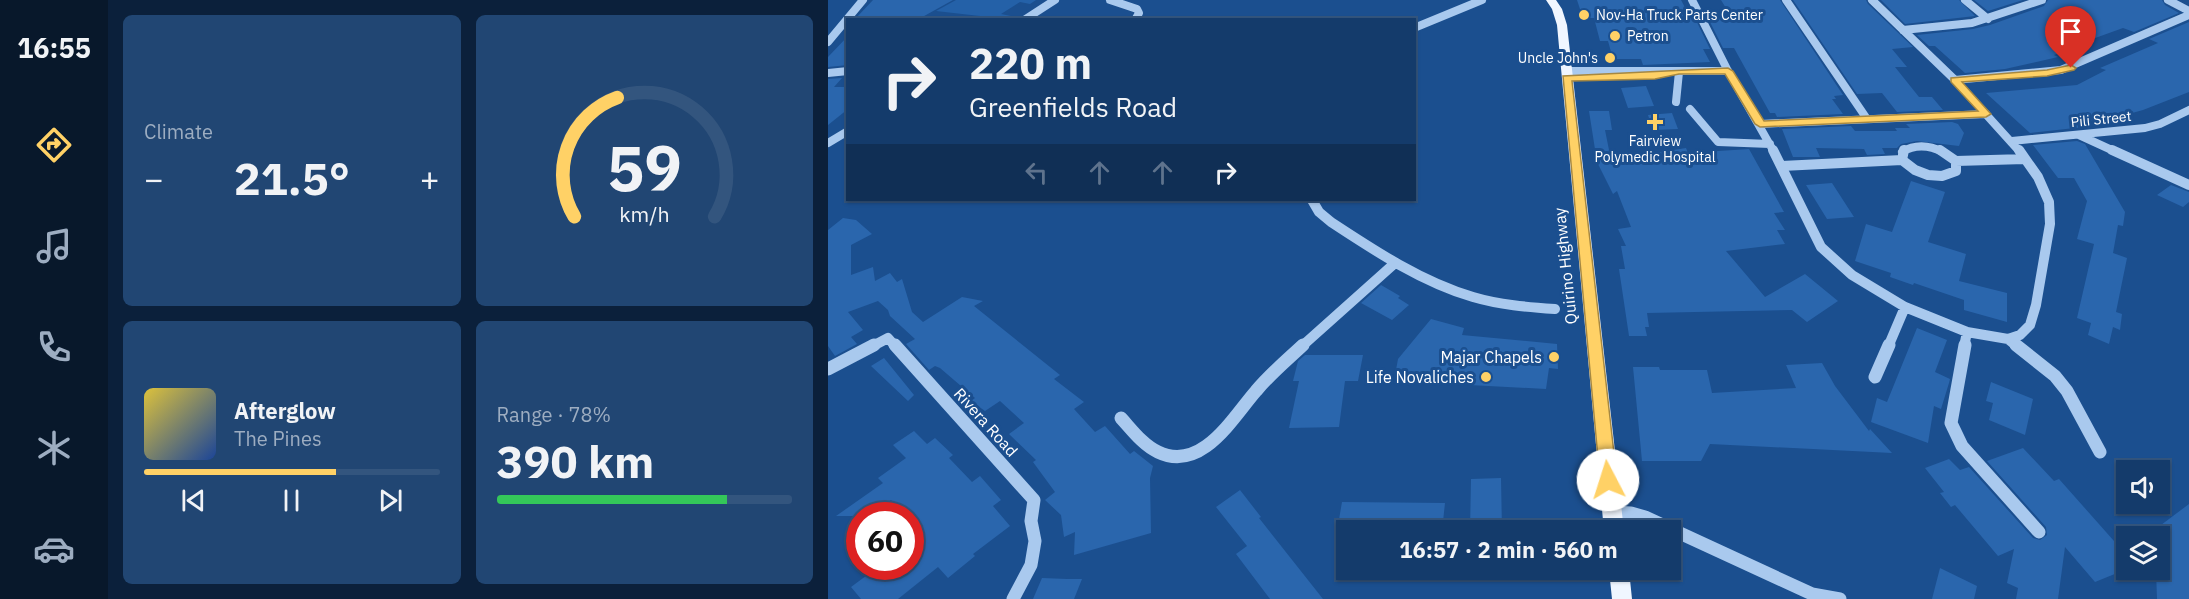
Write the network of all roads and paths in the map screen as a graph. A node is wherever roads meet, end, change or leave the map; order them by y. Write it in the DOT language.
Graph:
graph roads {
  1 [pos="863,0"];
  2 [pos="1055,0"];
  3 [pos="1110,0"];
  4 [pos="1482,0"];
  5 [pos="1551,0"];
  6 [pos="1692,0"];
  7 [pos="1786,0"];
  8 [pos="1872,0"];
  9 [pos="1965,0"];
  10 [pos="2042,0"];
  11 [pos="2168,0"];
  12 [pos="2189,13"];
  13 [pos="848,18"];
  14 [pos="1027,18"];
  15 [pos="1136,18"];
  16 [pos="1988,19"];
  17 [pos="846,20"];
  18 [pos="1416,27"];
  19 [pos="1903,30"];
  20 [pos="828,42"];
  21 [pos="846,71"];
  22 [pos="1728,71"];
  23 [pos="1679,72"];
  24 [pos="828,73"];
  25 [pos="1566,74"];
  26 [pos="1955,80"];
  27 [pos="1676,102"];
  28 [pos="1690,109"];
  29 [pos="2189,110"];
  30 [pos="1986,114"];
  31 [pos="1867,119"];
  32 [pos="1760,124"];
  33 [pos="846,132"];
  34 [pos="2079,135"];
  35 [pos="2012,141"];
  36 [pos="828,143"];
  37 [pos="1770,144"];
  38 [pos="2025,159"];
  39 [pos="1902,160"];
  40 [pos="1956,161"];
  41 [pos="1782,166"];
  42 [pos="2189,185"];
  43 [pos="1312,201"];
  44 [pos="1395,263"];
  45 [pos="1905,307"];
  46 [pos="1555,309"];
  47 [pos="1967,332"];
  48 [pos="2008,339"];
  49 [pos="828,369"];
  50 [pos="1875,377"];
  51 [pos="1121,418"];
  52 [pos="2100,452"];
  53 [pos="1612,512"];
  54 [pos="1613,520"];
  55 [pos="2038,531"];
  56 [pos="1620,580"];
  57 [pos="1013,599"];
  58 [pos="1622,599"];
  59 [pos="1840,599"];
  1 -- 13 [label="street"];
  2 -- 14 [label="street"];
  3 -- 15 [label="street"];
  4 -- 18 [label="street"];
  5 -- 25 [label="main road, Quirino Highway"];
  6 -- 22 [label="street"];
  7 -- 31 [label="street"];
  8 -- 19 [label="street"];
  9 -- 16 [label="street"];
  10 -- 16 [label="street"];
  11 -- 12 [label="street"];
  12 -- 26 [label="street"];
  16 -- 19 [label="street"];
  17 -- 20 [label="street"];
  19 -- 26 [label="street"];
  21 -- 24 [label="street"];
  22 -- 23 [label="street"];
  22 -- 32 [label="street"];
  23 -- 25 [label="street"];
  23 -- 27 [label="street"];
  25 -- 53 [label="main road, Quirino Highway"];
  26 -- 30 [label="street"];
  28 -- 37 [label="street"];
  29 -- 34 [label="street, Pili Street"];
  30 -- 31 [label="street"];
  30 -- 35 [label="street"];
  31 -- 32 [label="street"];
  32 -- 37 [label="street"];
  33 -- 36 [label="street"];
  34 -- 35 [label="street, Pili Street"];
  34 -- 42 [label="street"];
  35 -- 38 [label="street"];
  37 -- 41 [label="street"];
  38 -- 40 [label="street"];
  38 -- 48 [label="street"];
  39 -- 40 [label="street"];
  39 -- 40 [label="street"];
  39 -- 41 [label="street"];
  41 -- 45 [label="street"];
  43 -- 44 [label="street"];
  44 -- 46 [label="street"];
  44 -- 51 [label="street"];
  45 -- 47 [label="street"];
  45 -- 50 [label="street"];
  47 -- 48 [label="street"];
  47 -- 55 [label="street"];
  48 -- 52 [label="street"];
  49 -- 57 [label="street, Rivera Road"];
  53 -- 54 [label="main road, Quirino Highway"];
  53 -- 59 [label="street"];
  56 -- 58 [label="main road"];
}
